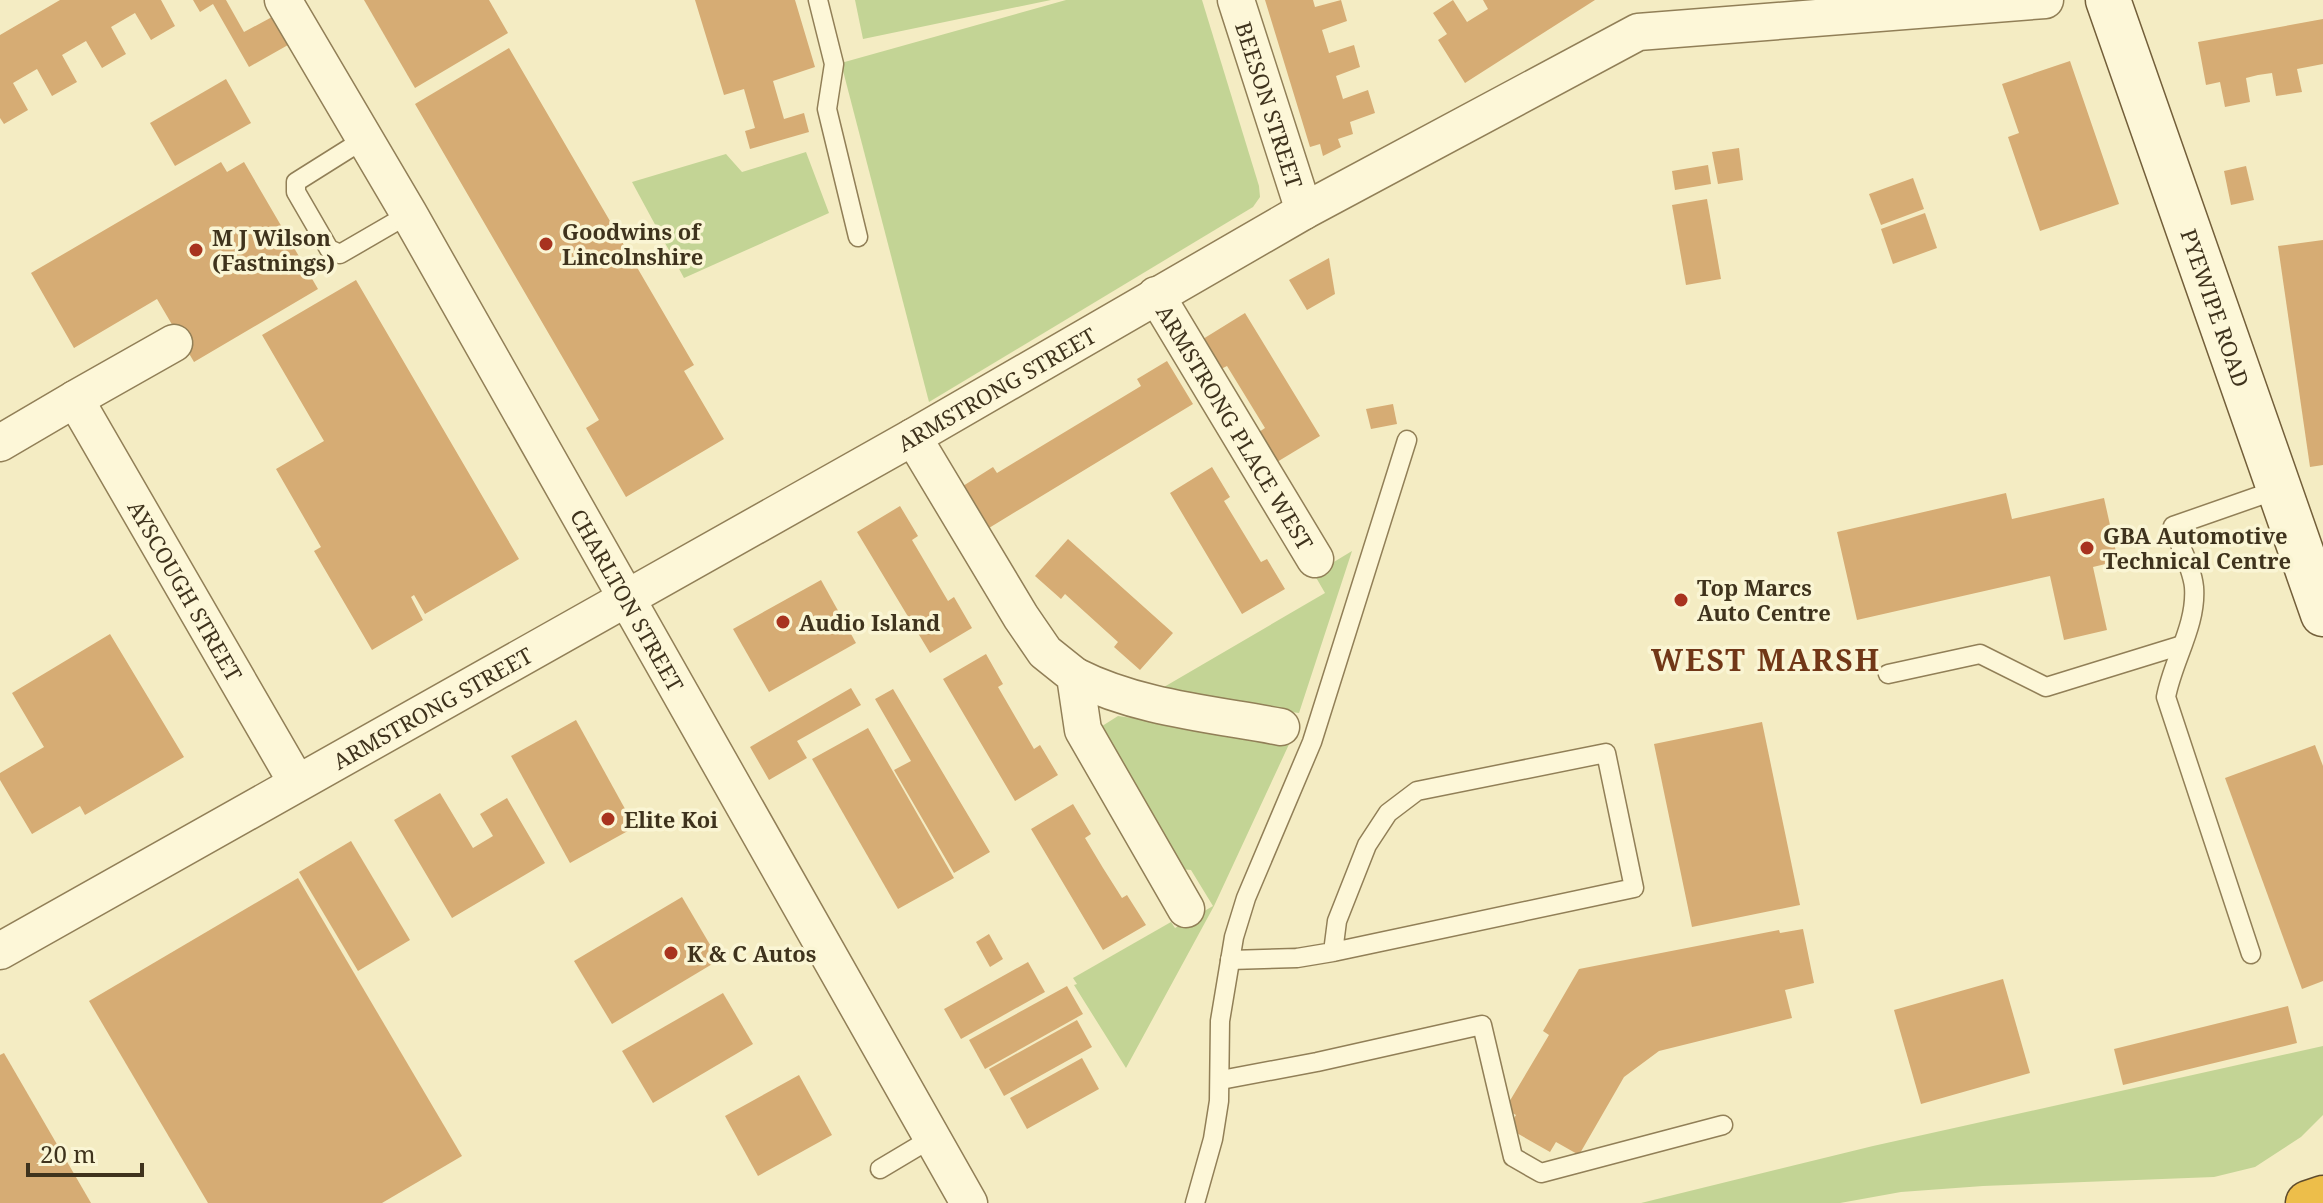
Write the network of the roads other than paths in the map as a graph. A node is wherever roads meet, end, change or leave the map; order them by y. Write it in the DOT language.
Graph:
graph roads {
  1 [pos="283,0"];
  2 [pos="818,0"];
  3 [pos="1236,0"];
  4 [pos="2045,0"];
  5 [pos="2108,0"];
  6 [pos="366,138"];
  7 [pos="1304,211"];
  8 [pos="409,214"];
  9 [pos="858,237"];
  10 [pos="1156,295"];
  11 [pos="174,343"];
  12 [pos="75,399"];
  13 [pos="913,437"];
  14 [pos="1407,440"];
  15 [pos="0,443"];
  16 [pos="2279,489"];
  17 [pos="1315,559"];
  18 [pos="628,598"];
  19 [pos="2323,614"];
  20 [pos="2182,645"];
  21 [pos="1888,674"];
  22 [pos="1075,676"];
  23 [pos="1281,727"];
  24 [pos="297,783"];
  25 [pos="1186,909"];
  26 [pos="0,951"];
  27 [pos="1333,952"];
  28 [pos="2251,954"];
  29 [pos="1230,960"];
  30 [pos="1221,1080"];
  31 [pos="1723,1125"];
  32 [pos="932,1138"];
  33 [pos="880,1169"];
  34 [pos="2323,1198"];
  35 [pos="969,1203"];
  36 [pos="1195,1203"];
  37 [pos="2308,1203"];
  1 -- 6 [label="street, CHARLTON STREET"];
  2 -- 9 [label="lane"];
  3 -- 7 [label="street, BEESON STREET"];
  4 -- 7 [label="street, ARMSTRONG STREET"];
  5 -- 16 [label="street, PYEWIPE ROAD"];
  6 -- 8 [label="street, CHARLTON STREET"];
  6 -- 8 [label="lane"];
  7 -- 10 [label="street, ARMSTRONG STREET"];
  8 -- 18 [label="street, CHARLTON STREET"];
  10 -- 13 [label="street, ARMSTRONG STREET"];
  10 -- 17 [label="street, ARMSTRONG PLACE WEST"];
  11 -- 12 [label="street"];
  12 -- 15 [label="street"];
  12 -- 24 [label="street, AYSCOUGH STREET"];
  13 -- 18 [label="street, ARMSTRONG STREET"];
  13 -- 22 [label="street"];
  14 -- 29 [label="lane"];
  16 -- 19 [label="street, PYEWIPE ROAD"];
  16 -- 20 [label="lane"];
  18 -- 24 [label="street, ARMSTRONG STREET"];
  18 -- 32 [label="street, CHARLTON STREET"];
  20 -- 21 [label="lane"];
  20 -- 28 [label="lane"];
  22 -- 23 [label="street"];
  22 -- 25 [label="street"];
  24 -- 26 [label="street, ARMSTRONG STREET"];
  27 -- 27 [label="lane"];
  27 -- 29 [label="lane"];
  29 -- 30 [label="lane"];
  30 -- 31 [label="lane"];
  30 -- 36 [label="lane"];
  32 -- 33 [label="lane"];
  32 -- 35 [label="street, CHARLTON STREET"];
  34 -- 37 [label="highway"];
}
